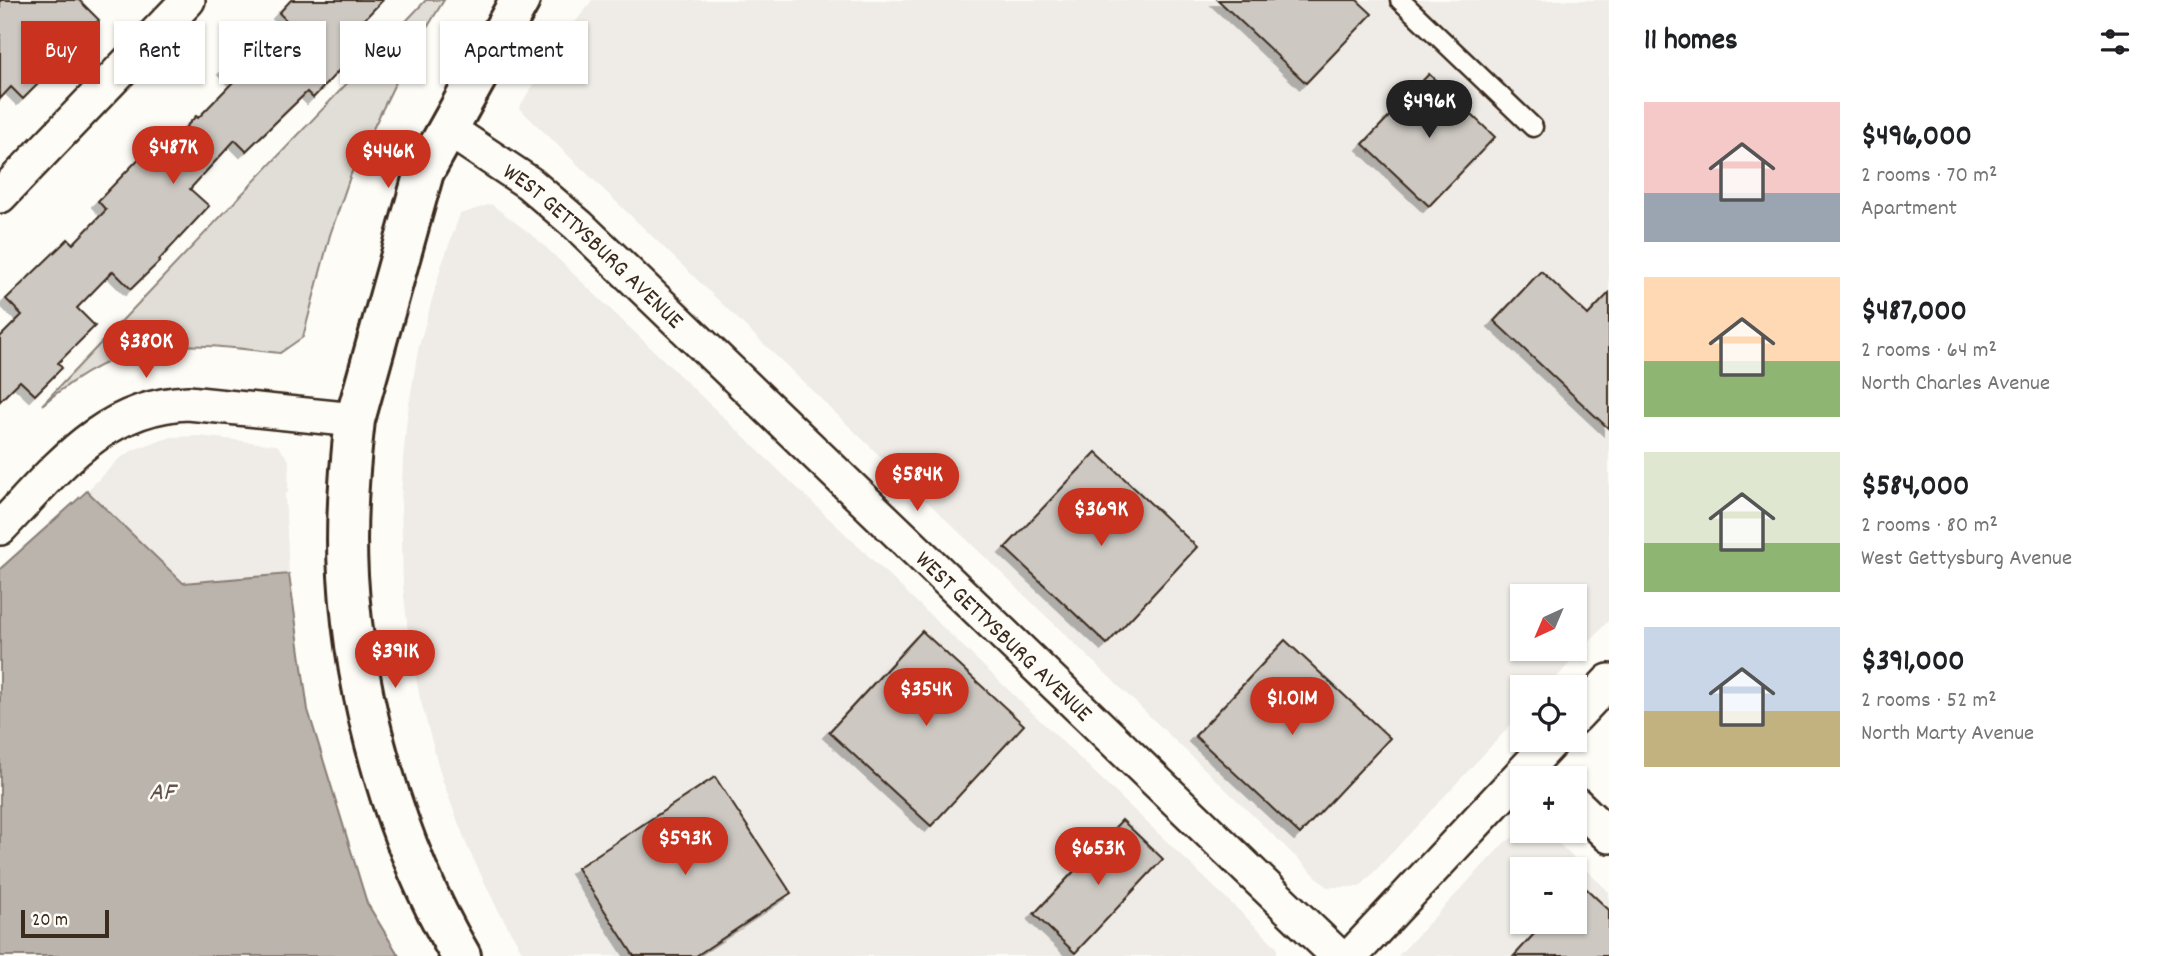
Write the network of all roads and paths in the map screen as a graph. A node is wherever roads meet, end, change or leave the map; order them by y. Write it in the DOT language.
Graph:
graph roads {
  1 [pos="188,0"];
  2 [pos="520,0"];
  3 [pos="1400,0"];
  4 [pos="1533,127"];
  5 [pos="448,129"];
  6 [pos="0,196"];
  7 [pos="355,420"];
  8 [pos="0,528"];
  9 [pos="1609,681"];
  10 [pos="1587,704"];
  11 [pos="1545,760"];
  12 [pos="1587,815"];
  13 [pos="1609,836"];
  14 [pos="460,956"];
  15 [pos="1338,956"];
  16 [pos="1351,956"];
  1 -- 6 [label="street"];
  2 -- 5 [label="street"];
  3 -- 4 [label="lane"];
  5 -- 7 [label="street"];
  5 -- 15 [label="street, WEST GETTYSBURG AVENUE"];
  7 -- 8 [label="street"];
  7 -- 14 [label="street"];
  9 -- 10 [label="street"];
  11 -- 16 [label="street"];
  12 -- 13 [label="street"];
}
